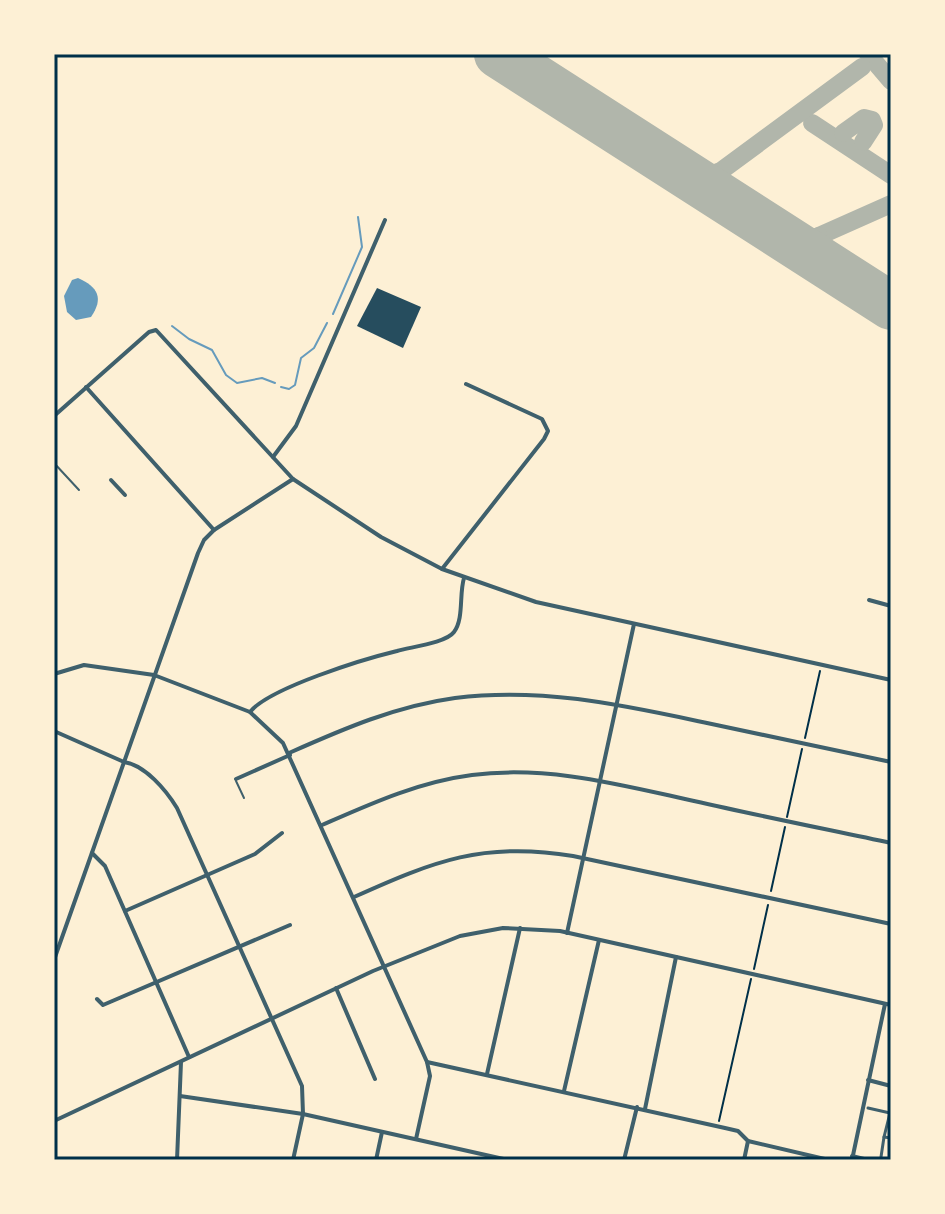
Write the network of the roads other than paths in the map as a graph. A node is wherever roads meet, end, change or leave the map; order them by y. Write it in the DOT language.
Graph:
graph roads {
  1 [pos="385,220"];
  2 [pos="466,384"];
  3 [pos="86,387"];
  4 [pos="54,416"];
  5 [pos="273,457"];
  6 [pos="54,463"];
  7 [pos="293,479"];
  8 [pos="111,480"];
  9 [pos="79,490"];
  10 [pos="125,495"];
  11 [pos="214,530"];
  12 [pos="442,569"];
  13 [pos="464,578"];
  14 [pos="869,600"];
  15 [pos="891,606"];
  16 [pos="634,624"];
  17 [pos="54,674"];
  18 [pos="154,675"];
  19 [pos="891,680"];
  20 [pos="616,704"];
  21 [pos="250,712"];
  22 [pos="54,731"];
  23 [pos="289,754"];
  24 [pos="124,762"];
  25 [pos="891,762"];
  26 [pos="236,779"];
  27 [pos="599,781"];
  28 [pos="244,798"];
  29 [pos="322,825"];
  30 [pos="282,833"];
  31 [pos="891,843"];
  32 [pos="92,853"];
  33 [pos="582,858"];
  34 [pos="208,876"];
  35 [pos="354,897"];
  36 [pos="125,911"];
  37 [pos="891,924"];
  38 [pos="290,925"];
  39 [pos="520,928"];
  40 [pos="567,933"];
  41 [pos="599,940"];
  42 [pos="240,948"];
  43 [pos="676,957"];
  44 [pos="54,960"];
  45 [pos="384,966"];
  46 [pos="157,983"];
  47 [pos="336,988"];
  48 [pos="97,999"];
  49 [pos="888,1005"];
  50 [pos="272,1019"];
  51 [pos="189,1057"];
  52 [pos="181,1061"];
  53 [pos="427,1062"];
  54 [pos="487,1074"];
  55 [pos="375,1079"];
  56 [pos="868,1080"];
  57 [pos="891,1086"];
  58 [pos="564,1091"];
  59 [pos="180,1096"];
  60 [pos="637,1107"];
  61 [pos="868,1108"];
  62 [pos="645,1109"];
  63 [pos="303,1114"];
  64 [pos="54,1121"];
  65 [pos="382,1132"];
  66 [pos="884,1137"];
  67 [pos="891,1138"];
  68 [pos="416,1139"];
  69 [pos="748,1141"];
  70 [pos="881,1157"];
  71 [pos="852,1158"];
  72 [pos="500,1159"];
  73 [pos="177,1160"];
  74 [pos="293,1160"];
  75 [pos="376,1160"];
  76 [pos="508,1160"];
  77 [pos="624,1160"];
  78 [pos="744,1160"];
  79 [pos="829,1160"];
  80 [pos="868,1160"];
  1 -- 5 [label="street"];
  2 -- 12 [label="street"];
  3 -- 4 [label="street"];
  3 -- 5 [label="street"];
  3 -- 11 [label="street"];
  5 -- 7 [label="street"];
  6 -- 9 [label="lane"];
  7 -- 11 [label="street"];
  7 -- 12 [label="street"];
  8 -- 10 [label="street"];
  11 -- 18 [label="street"];
  12 -- 13 [label="street"];
  13 -- 16 [label="street"];
  13 -- 21 [label="street"];
  14 -- 15 [label="street"];
  16 -- 19 [label="street"];
  16 -- 20 [label="street"];
  17 -- 18 [label="street"];
  18 -- 21 [label="street"];
  18 -- 24 [label="street"];
  20 -- 23 [label="street"];
  20 -- 25 [label="street"];
  20 -- 27 [label="street"];
  21 -- 23 [label="street"];
  22 -- 24 [label="street"];
  23 -- 26 [label="street"];
  23 -- 29 [label="street"];
  24 -- 32 [label="street"];
  24 -- 34 [label="street"];
  26 -- 28 [label="lane"];
  27 -- 29 [label="street"];
  27 -- 31 [label="street"];
  27 -- 33 [label="street"];
  29 -- 35 [label="street"];
  30 -- 34 [label="street"];
  32 -- 36 [label="street"];
  32 -- 44 [label="street"];
  33 -- 35 [label="street"];
  33 -- 37 [label="street"];
  33 -- 40 [label="street"];
  34 -- 36 [label="street"];
  34 -- 42 [label="street"];
  35 -- 45 [label="street"];
  36 -- 46 [label="street"];
  38 -- 42 [label="street"];
  39 -- 40 [label="street"];
  39 -- 45 [label="street"];
  39 -- 54 [label="street"];
  40 -- 41 [label="street"];
  41 -- 43 [label="street"];
  41 -- 58 [label="street"];
  42 -- 46 [label="street"];
  42 -- 50 [label="street"];
  43 -- 49 [label="street"];
  43 -- 62 [label="street"];
  45 -- 47 [label="street"];
  45 -- 53 [label="street"];
  46 -- 48 [label="street"];
  46 -- 51 [label="street"];
  47 -- 50 [label="street"];
  47 -- 55 [label="street"];
  49 -- 56 [label="street"];
  50 -- 51 [label="street"];
  50 -- 63 [label="street"];
  51 -- 52 [label="street"];
  52 -- 59 [label="street"];
  52 -- 64 [label="street"];
  53 -- 54 [label="street"];
  53 -- 68 [label="street"];
  54 -- 58 [label="street"];
  56 -- 57 [label="street"];
  56 -- 71 [label="street"];
  58 -- 60 [label="street"];
  59 -- 63 [label="street"];
  59 -- 73 [label="street"];
  60 -- 62 [label="street"];
  60 -- 77 [label="street"];
  61 -- 66 [label="street"];
  62 -- 69 [label="street"];
  63 -- 65 [label="street"];
  63 -- 74 [label="street"];
  65 -- 68 [label="street"];
  65 -- 75 [label="street"];
  66 -- 67 [label="street"];
  66 -- 70 [label="street"];
  68 -- 72 [label="street"];
  69 -- 78 [label="street"];
  69 -- 79 [label="street"];
  71 -- 80 [label="street"];
  72 -- 76 [label="street"];
}
